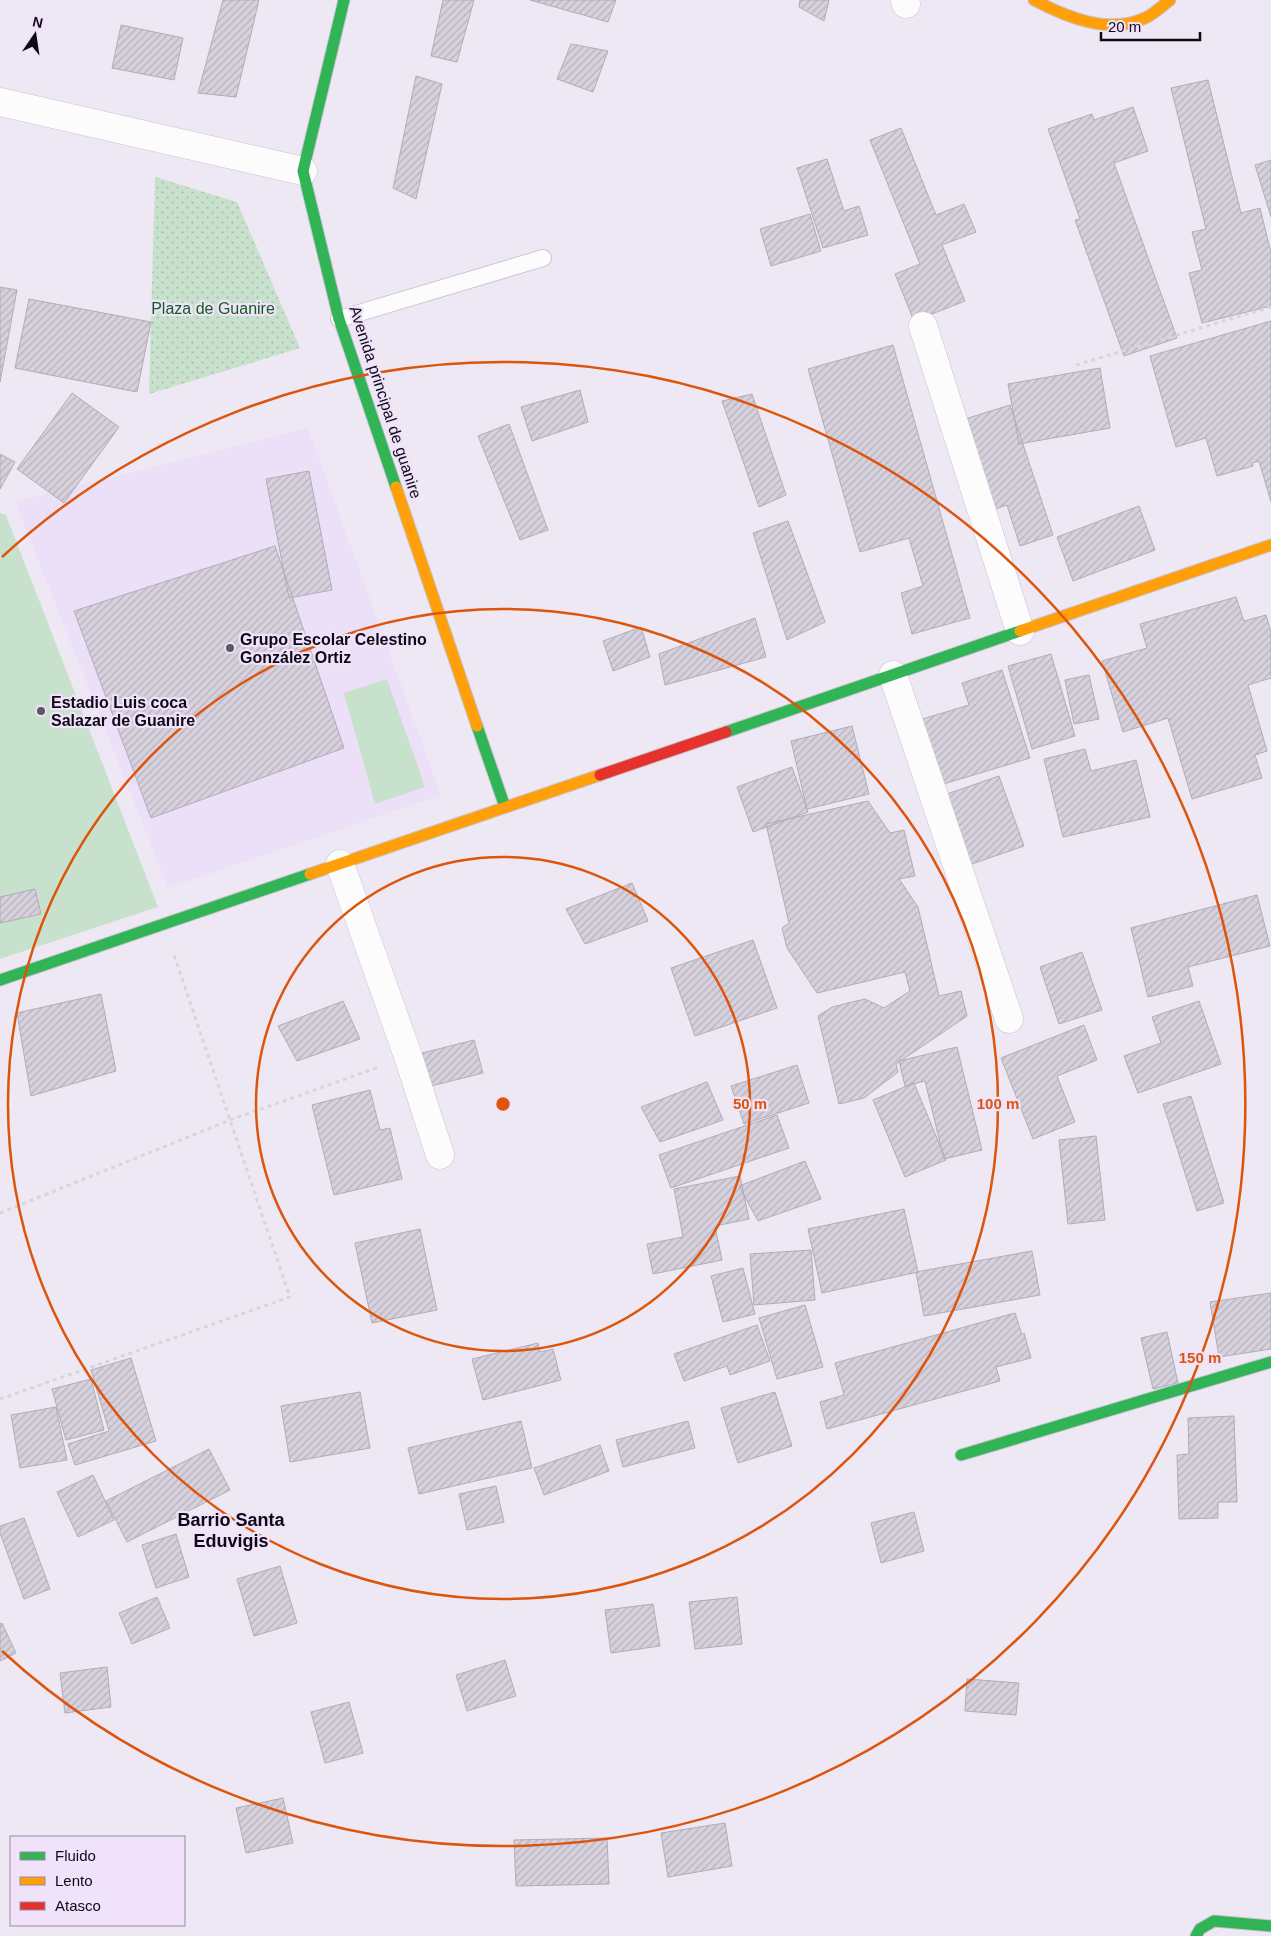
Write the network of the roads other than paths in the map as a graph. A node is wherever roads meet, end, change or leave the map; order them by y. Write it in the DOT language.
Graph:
graph roads {
  1 [pos="344,0"];
  2 [pos="1034,0"];
  3 [pos="1170,0"];
  4 [pos="0,102"];
  5 [pos="303,171"];
  6 [pos="543,258"];
  7 [pos="340,319"];
  8 [pos="923,326"];
  9 [pos="1271,545"];
  10 [pos="1020,631"];
  11 [pos="893,674"];
  12 [pos="505,807"];
  13 [pos="340,864"];
  14 [pos="0,980"];
  15 [pos="1009,1019"];
  16 [pos="440,1155"];
  17 [pos="1271,1362"];
  18 [pos="961,1455"];
  19 [pos="1271,1926"];
  20 [pos="1196,1936"];
  1 -- 5 [label="street, Avenida principal de guanire"];
  2 -- 3 [label="street"];
  4 -- 5 [label="street"];
  5 -- 7 [label="street, Avenida principal de guanire"];
  6 -- 7 [label="lane"];
  7 -- 12 [label="street, Avenida principal de guanire"];
  8 -- 10 [label="street"];
  9 -- 10 [label="street"];
  10 -- 11 [label="street"];
  11 -- 12 [label="street"];
  11 -- 15 [label="street"];
  12 -- 13 [label="street"];
  13 -- 14 [label="street"];
  13 -- 16 [label="street"];
  17 -- 18 [label="street"];
  19 -- 20 [label="street"];
}
